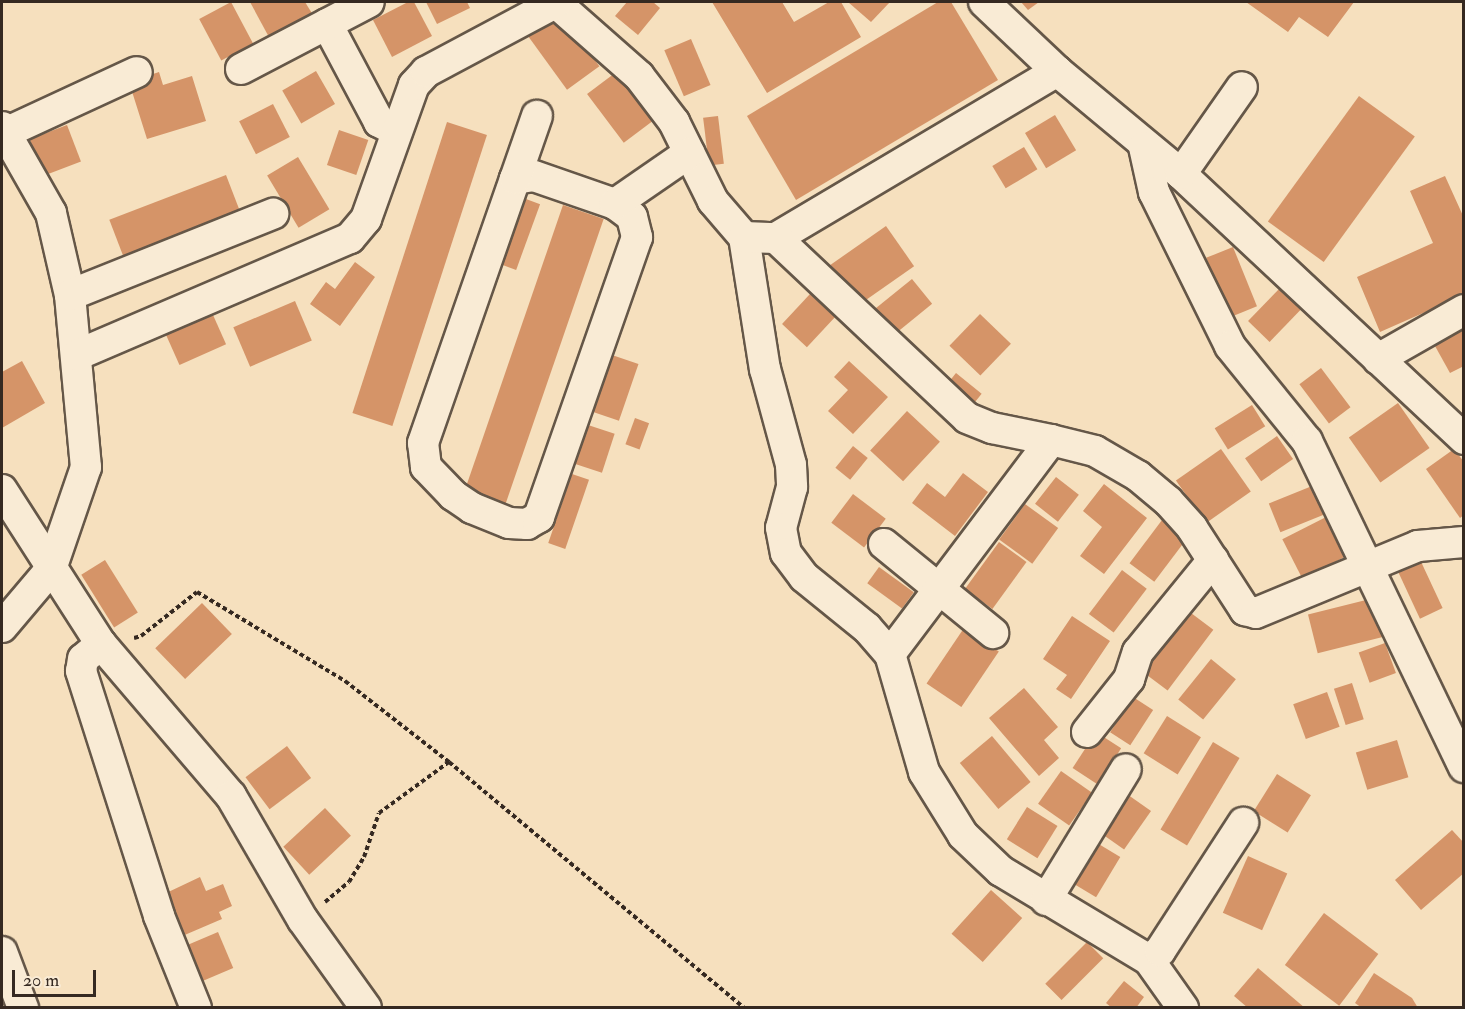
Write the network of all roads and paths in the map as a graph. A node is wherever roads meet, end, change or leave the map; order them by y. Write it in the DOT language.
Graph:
graph roads {
  1 [pos="369,2"];
  2 [pos="556,2"];
  3 [pos="984,2"];
  4 [pos="327,24"];
  5 [pos="241,69"];
  6 [pos="1057,71"];
  7 [pos="136,72"];
  8 [pos="1242,87"];
  9 [pos="537,116"];
  10 [pos="3,130"];
  11 [pos="397,131"];
  12 [pos="1144,147"];
  13 [pos="689,153"];
  14 [pos="1181,174"];
  15 [pos="515,179"];
  16 [pos="615,204"];
  17 [pos="273,214"];
  18 [pos="744,237"];
  19 [pos="776,238"];
  20 [pos="70,295"];
  21 [pos="1464,310"];
  22 [pos="77,355"];
  23 [pos="1378,359"];
  24 [pos="1464,439"];
  25 [pos="1051,441"];
  26 [pos="2,489"];
  27 [pos="1464,542"];
  28 [pos="884,544"];
  29 [pos="1213,560"];
  30 [pos="1370,565"];
  31 [pos="51,569"];
  32 [pos="939,591"];
  33 [pos="2,627"];
  34 [pos="993,633"];
  35 [pos="100,644"];
  36 [pos="890,654"];
  37 [pos="1087,732"];
  38 [pos="449,762"];
  39 [pos="1464,767"];
  40 [pos="1126,770"];
  41 [pos="1243,823"];
  42 [pos="1046,900"];
  43 [pos="303,920"];
  44 [pos="2,952"];
  45 [pos="1149,960"];
  46 [pos="23,1008"];
  47 [pos="196,1008"];
  48 [pos="366,1008"];
  49 [pos="744,1008"];
  50 [pos="1183,1008"];
  1 -- 4 [label="street"];
  2 -- 11 [label="street"];
  2 -- 13 [label="street"];
  3 -- 6 [label="street"];
  4 -- 5 [label="street"];
  4 -- 11 [label="street"];
  6 -- 12 [label="street"];
  6 -- 19 [label="street"];
  7 -- 10 [label="street"];
  8 -- 14 [label="street"];
  9 -- 15 [label="street"];
  10 -- 20 [label="street"];
  11 -- 22 [label="street"];
  12 -- 14 [label="street"];
  12 -- 30 [label="street"];
  13 -- 16 [label="street"];
  13 -- 18 [label="street"];
  14 -- 23 [label="street"];
  15 -- 16 [label="street"];
  15 -- 16 [label="street"];
  17 -- 20 [label="street"];
  18 -- 19 [label="street"];
  18 -- 36 [label="street"];
  19 -- 25 [label="street"];
  20 -- 22 [label="street"];
  21 -- 23 [label="street"];
  22 -- 31 [label="street"];
  23 -- 24 [label="street"];
  25 -- 29 [label="street"];
  25 -- 32 [label="street"];
  26 -- 31 [label="street"];
  27 -- 30 [label="street"];
  28 -- 32 [label="street"];
  29 -- 30 [label="street"];
  29 -- 37 [label="street"];
  30 -- 39 [label="street"];
  31 -- 33 [label="street"];
  31 -- 35 [label="street"];
  32 -- 34 [label="street"];
  32 -- 36 [label="street"];
  35 -- 38 [label="path"];
  35 -- 43 [label="street"];
  35 -- 47 [label="street"];
  36 -- 42 [label="street"];
  38 -- 43 [label="path"];
  38 -- 49 [label="path"];
  40 -- 42 [label="street"];
  41 -- 45 [label="street"];
  42 -- 45 [label="street"];
  43 -- 48 [label="street"];
  44 -- 46 [label="street"];
  45 -- 50 [label="street"];
}
